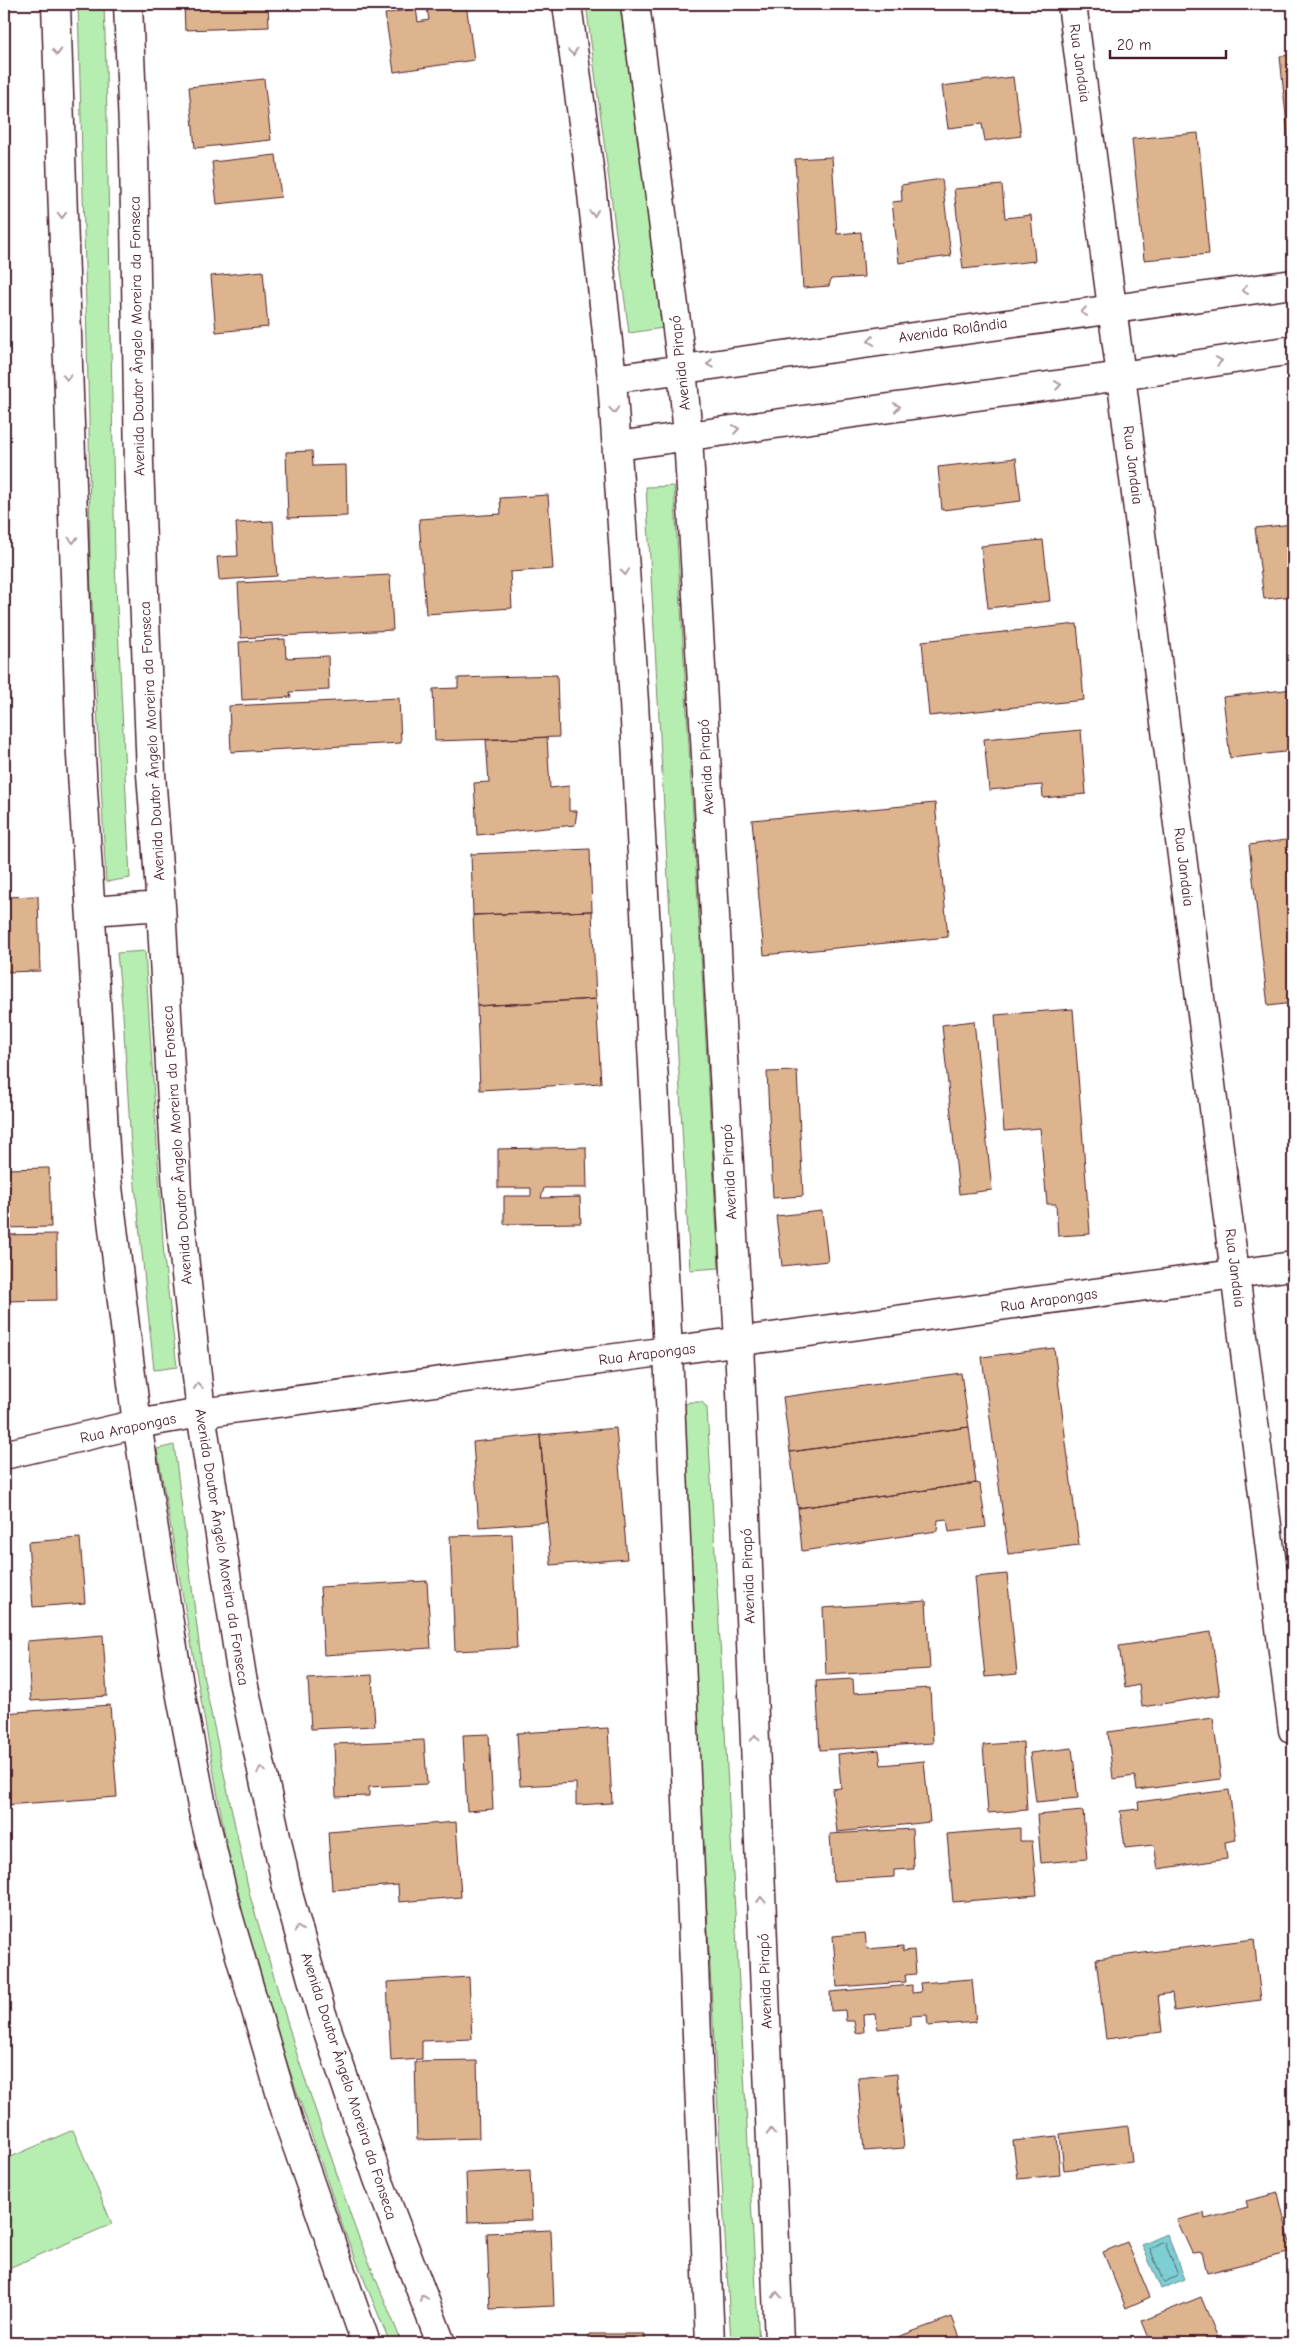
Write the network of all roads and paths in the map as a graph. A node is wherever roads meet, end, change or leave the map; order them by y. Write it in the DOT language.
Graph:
graph roads {
  1 [pos="56,4"];
  2 [pos="128,4"];
  3 [pos="567,4"];
  4 [pos="635,4"];
  5 [pos="1072,4"];
  6 [pos="1293,284"];
  7 [pos="1112,308"];
  8 [pos="1293,350"];
  9 [pos="682,368"];
  10 [pos="1122,376"];
  11 [pos="612,379"];
  12 [pos="688,436"];
  13 [pos="617,446"];
  14 [pos="161,906"];
  15 [pos="91,911"];
  16 [pos="1293,1266"];
  17 [pos="1235,1274"];
  18 [pos="738,1342"];
  19 [pos="668,1351"];
  20 [pos="201,1413"];
  21 [pos="137,1424"];
  22 [pos="4,1455"];
  23 [pos="1293,1730"];
  24 [pos="366,2343"];
  25 [pos="441,2343"];
  26 [pos="710,2343"];
  27 [pos="780,2343"];
  1 -- 15 [label="street, one-way"];
  2 -- 14 [label="street, Avenida Doutor Ângelo Moreira da Fonseca"];
  3 -- 11 [label="street, one-way"];
  4 -- 9 [label="street, Avenida Pirapó"];
  5 -- 7 [label="street, Rua Jandaia"];
  6 -- 7 [label="street, Avenida Rolândia, one-way"];
  7 -- 9 [label="street, Avenida Rolândia, one-way"];
  7 -- 10 [label="street, Rua Jandaia"];
  10 -- 8 [label="street, one-way"];
  9 -- 11 [label="street, Avenida Rolândia"];
  9 -- 12 [label="street, Avenida Pirapó"];
  12 -- 10 [label="street, one-way"];
  10 -- 17 [label="street, Rua Jandaia"];
  11 -- 13 [label="street, one-way"];
  12 -- 13 [label="street"];
  12 -- 18 [label="street, Avenida Pirapó"];
  13 -- 19 [label="street, one-way"];
  14 -- 15 [label="street"];
  20 -- 14 [label="street, Avenida Doutor Ângelo Moreira da Fonseca, one-way"];
  15 -- 21 [label="street"];
  16 -- 17 [label="street, Rua Arapongas"];
  17 -- 18 [label="street, Rua Arapongas"];
  17 -- 23 [label="street, Rua Jandaia"];
  18 -- 19 [label="street, Rua Arapongas"];
  27 -- 18 [label="street, Avenida Pirapó, one-way"];
  19 -- 20 [label="street, Rua Arapongas"];
  19 -- 26 [label="street"];
  20 -- 21 [label="street, Rua Arapongas"];
  25 -- 20 [label="street, Avenida Doutor Ângelo Moreira da Fonseca, one-way"];
  21 -- 22 [label="street, Rua Arapongas"];
  21 -- 24 [label="street"];
}
